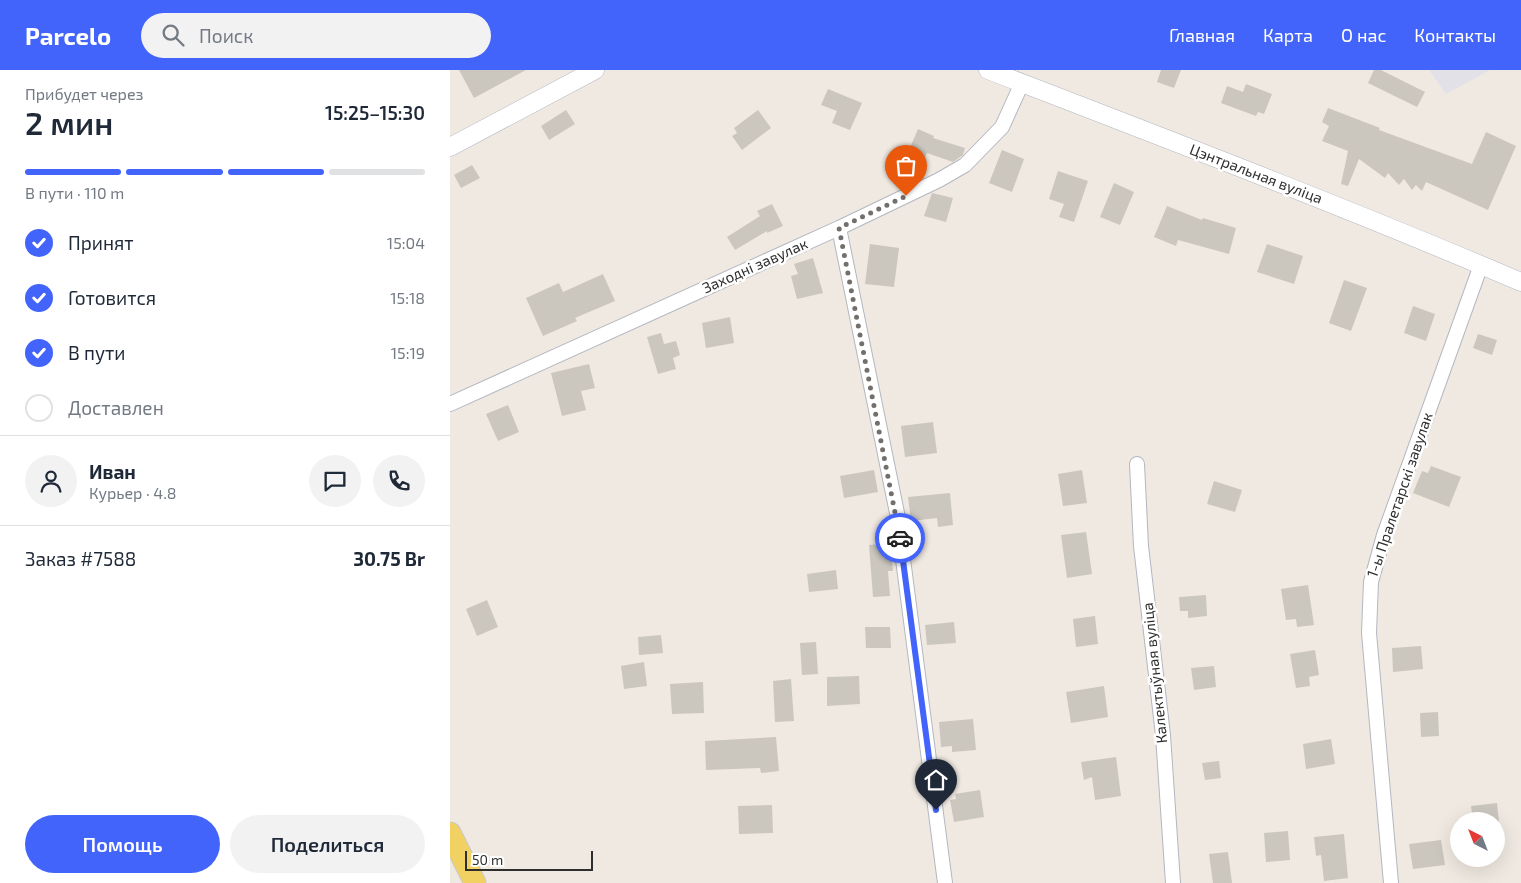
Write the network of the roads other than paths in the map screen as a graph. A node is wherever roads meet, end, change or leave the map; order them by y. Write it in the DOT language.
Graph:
graph roads {
  1 [pos="596,70"];
  2 [pos="988,70"];
  3 [pos="1022,83"];
  4 [pos="450,147"];
  5 [pos="839,228"];
  6 [pos="1481,265"];
  7 [pos="1521,282"];
  8 [pos="450,404"];
  9 [pos="1138,464"];
  10 [pos="450,833"];
  11 [pos="475,883"];
  12 [pos="945,883"];
  13 [pos="1173,883"];
  14 [pos="1391,883"];
  1 -- 4 [label="street"];
  2 -- 3 [label="street, Цэнтральная вуліца"];
  3 -- 5 [label="street, Заходні завулак"];
  3 -- 6 [label="street, Цэнтральная вуліца"];
  5 -- 8 [label="street, Заходні завулак"];
  5 -- 12 [label="street"];
  6 -- 7 [label="street, Цэнтральная вуліца"];
  6 -- 14 [label="street, 1-ы Пралетарскі завулак"];
  9 -- 13 [label="street, Калектыўная вуліца"];
  10 -- 11 [label="main road"];
}
